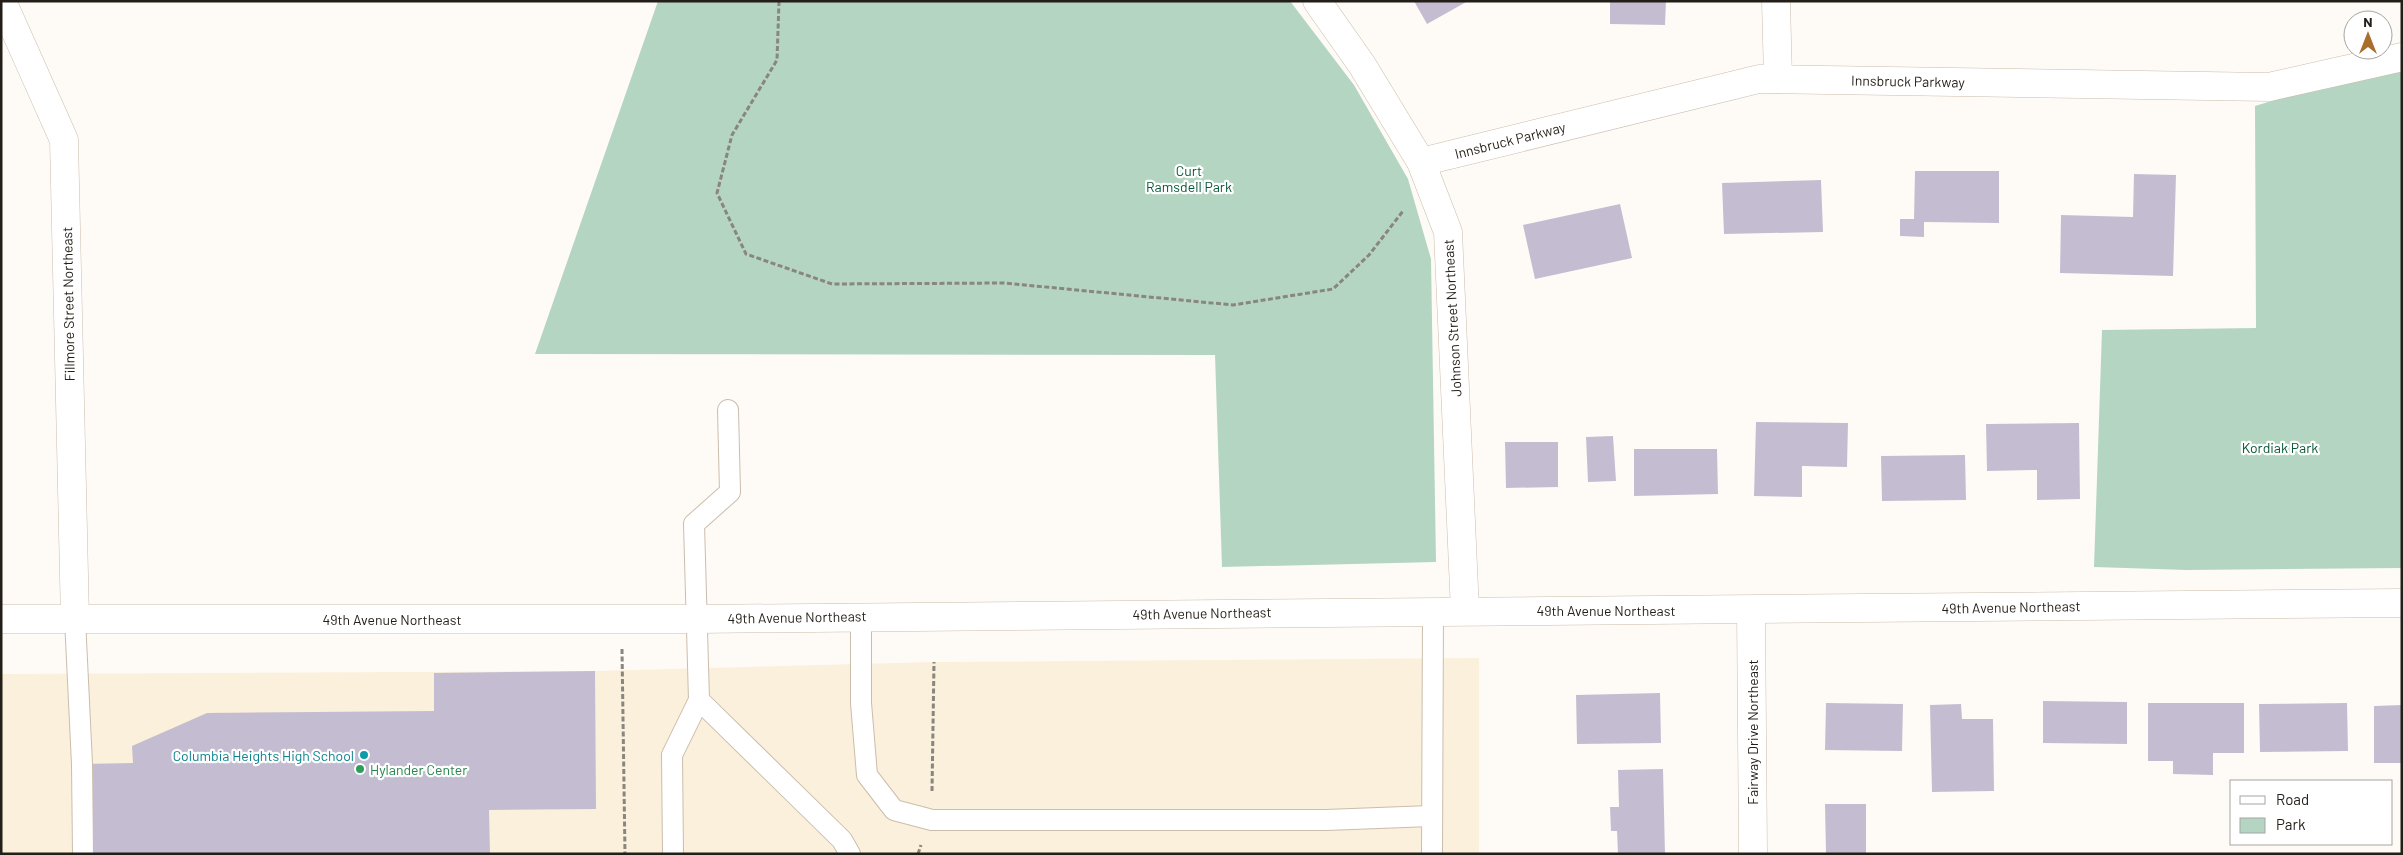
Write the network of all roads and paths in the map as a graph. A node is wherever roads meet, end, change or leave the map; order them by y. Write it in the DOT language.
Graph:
graph roads {
  1 [pos="2,1"];
  2 [pos="779,1"];
  3 [pos="1316,1"];
  4 [pos="1776,1"];
  5 [pos="2402,57"];
  6 [pos="1778,78"];
  7 [pos="1421,162"];
  8 [pos="1403,211"];
  9 [pos="728,410"];
  10 [pos="2402,603"];
  11 [pos="1751,610"];
  12 [pos="1433,611"];
  13 [pos="1465,611"];
  14 [pos="861,616"];
  15 [pos="1,619"];
  16 [pos="75,619"];
  17 [pos="621,619"];
  18 [pos="697,619"];
  19 [pos="934,662"];
  20 [pos="700,700"];
  21 [pos="1431,816"];
  22 [pos="932,820"];
  23 [pos="83,854"];
  24 [pos="625,854"];
  25 [pos="673,854"];
  26 [pos="850,854"];
  27 [pos="918,854"];
  28 [pos="1432,854"];
  29 [pos="1753,854"];
  1 -- 16 [label="street, Fillmore Street Northeast"];
  2 -- 8 [label="path"];
  3 -- 7 [label="street, Johnson Street Northeast"];
  4 -- 6 [label="street"];
  5 -- 6 [label="street, Innsbruck Parkway"];
  6 -- 7 [label="street, Innsbruck Parkway"];
  7 -- 13 [label="street, Johnson Street Northeast"];
  9 -- 18 [label="lane"];
  10 -- 11 [label="street, 49th Avenue Northeast"];
  11 -- 13 [label="street, 49th Avenue Northeast"];
  11 -- 29 [label="street, Fairway Drive Northeast"];
  12 -- 13 [label="street, 49th Avenue Northeast"];
  12 -- 14 [label="street, 49th Avenue Northeast"];
  12 -- 21 [label="lane"];
  14 -- 18 [label="street, 49th Avenue Northeast"];
  14 -- 22 [label="lane"];
  15 -- 16 [label="street, 49th Avenue Northeast"];
  16 -- 17 [label="street, 49th Avenue Northeast"];
  16 -- 23 [label="lane"];
  17 -- 18 [label="street, 49th Avenue Northeast"];
  17 -- 24 [label="path"];
  18 -- 20 [label="lane"];
  19 -- 22 [label="path"];
  20 -- 25 [label="lane"];
  20 -- 26 [label="lane"];
  21 -- 22 [label="lane"];
  21 -- 28 [label="lane"];
  22 -- 27 [label="path"];
}
